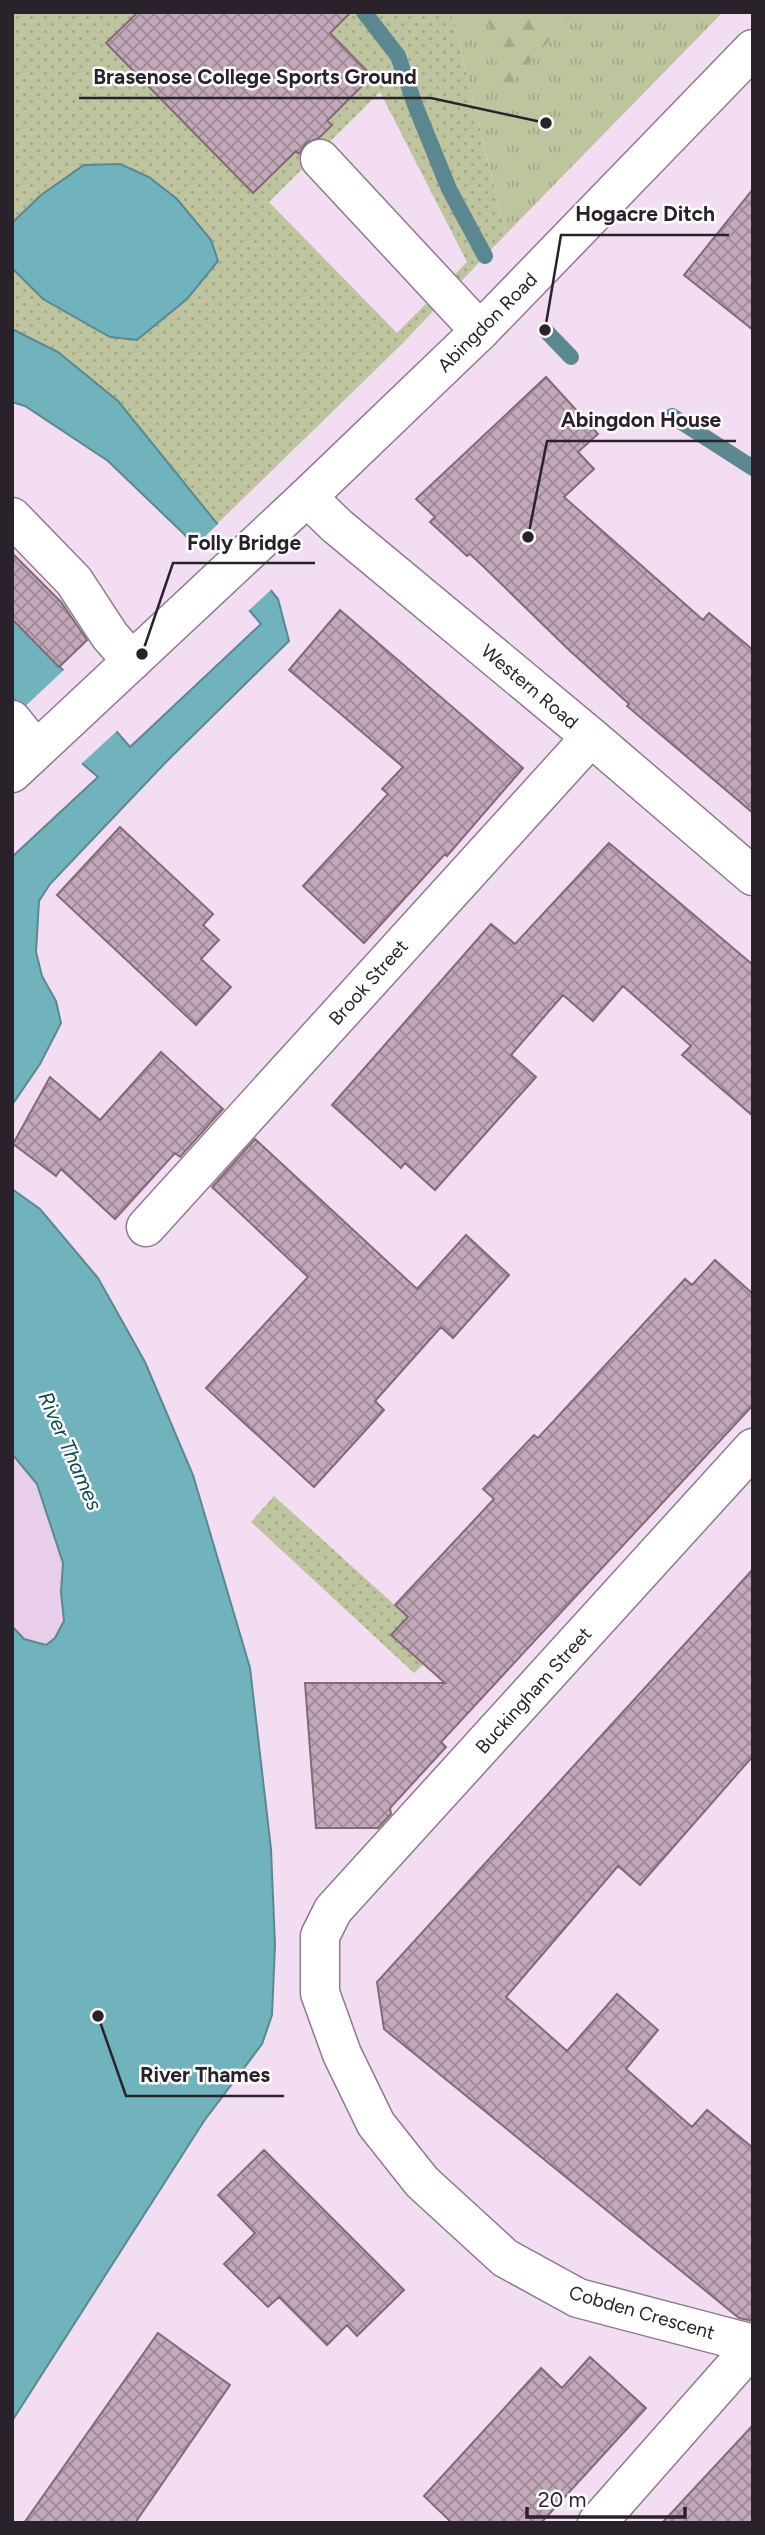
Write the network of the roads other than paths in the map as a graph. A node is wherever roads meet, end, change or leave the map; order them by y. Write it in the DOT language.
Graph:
graph roads {
  1 [pos="753,49"];
  2 [pos="320,159"];
  3 [pos="480,331"];
  4 [pos="307,497"];
  5 [pos="12,516"];
  6 [pos="132,661"];
  7 [pos="12,720"];
  8 [pos="591,737"];
  9 [pos="24,762"];
  10 [pos="753,876"];
  11 [pos="146,1227"];
  12 [pos="753,1448"];
  13 [pos="320,1936"];
  14 [pos="753,2345"];
  15 [pos="597,2523"];
  1 -- 3 [label="street, Abingdon Road"];
  2 -- 3 [label="street"];
  3 -- 4 [label="street, Abingdon Road"];
  4 -- 6 [label="street, Abingdon Road"];
  4 -- 8 [label="street, Western Road"];
  5 -- 6 [label="street"];
  6 -- 9 [label="street, Abingdon Road"];
  7 -- 9 [label="street"];
  8 -- 10 [label="street, Western Road"];
  8 -- 11 [label="street, Brook Street"];
  12 -- 13 [label="street, Buckingham Street"];
  13 -- 14 [label="street, Cobden Crescent"];
  14 -- 15 [label="street"];
}
